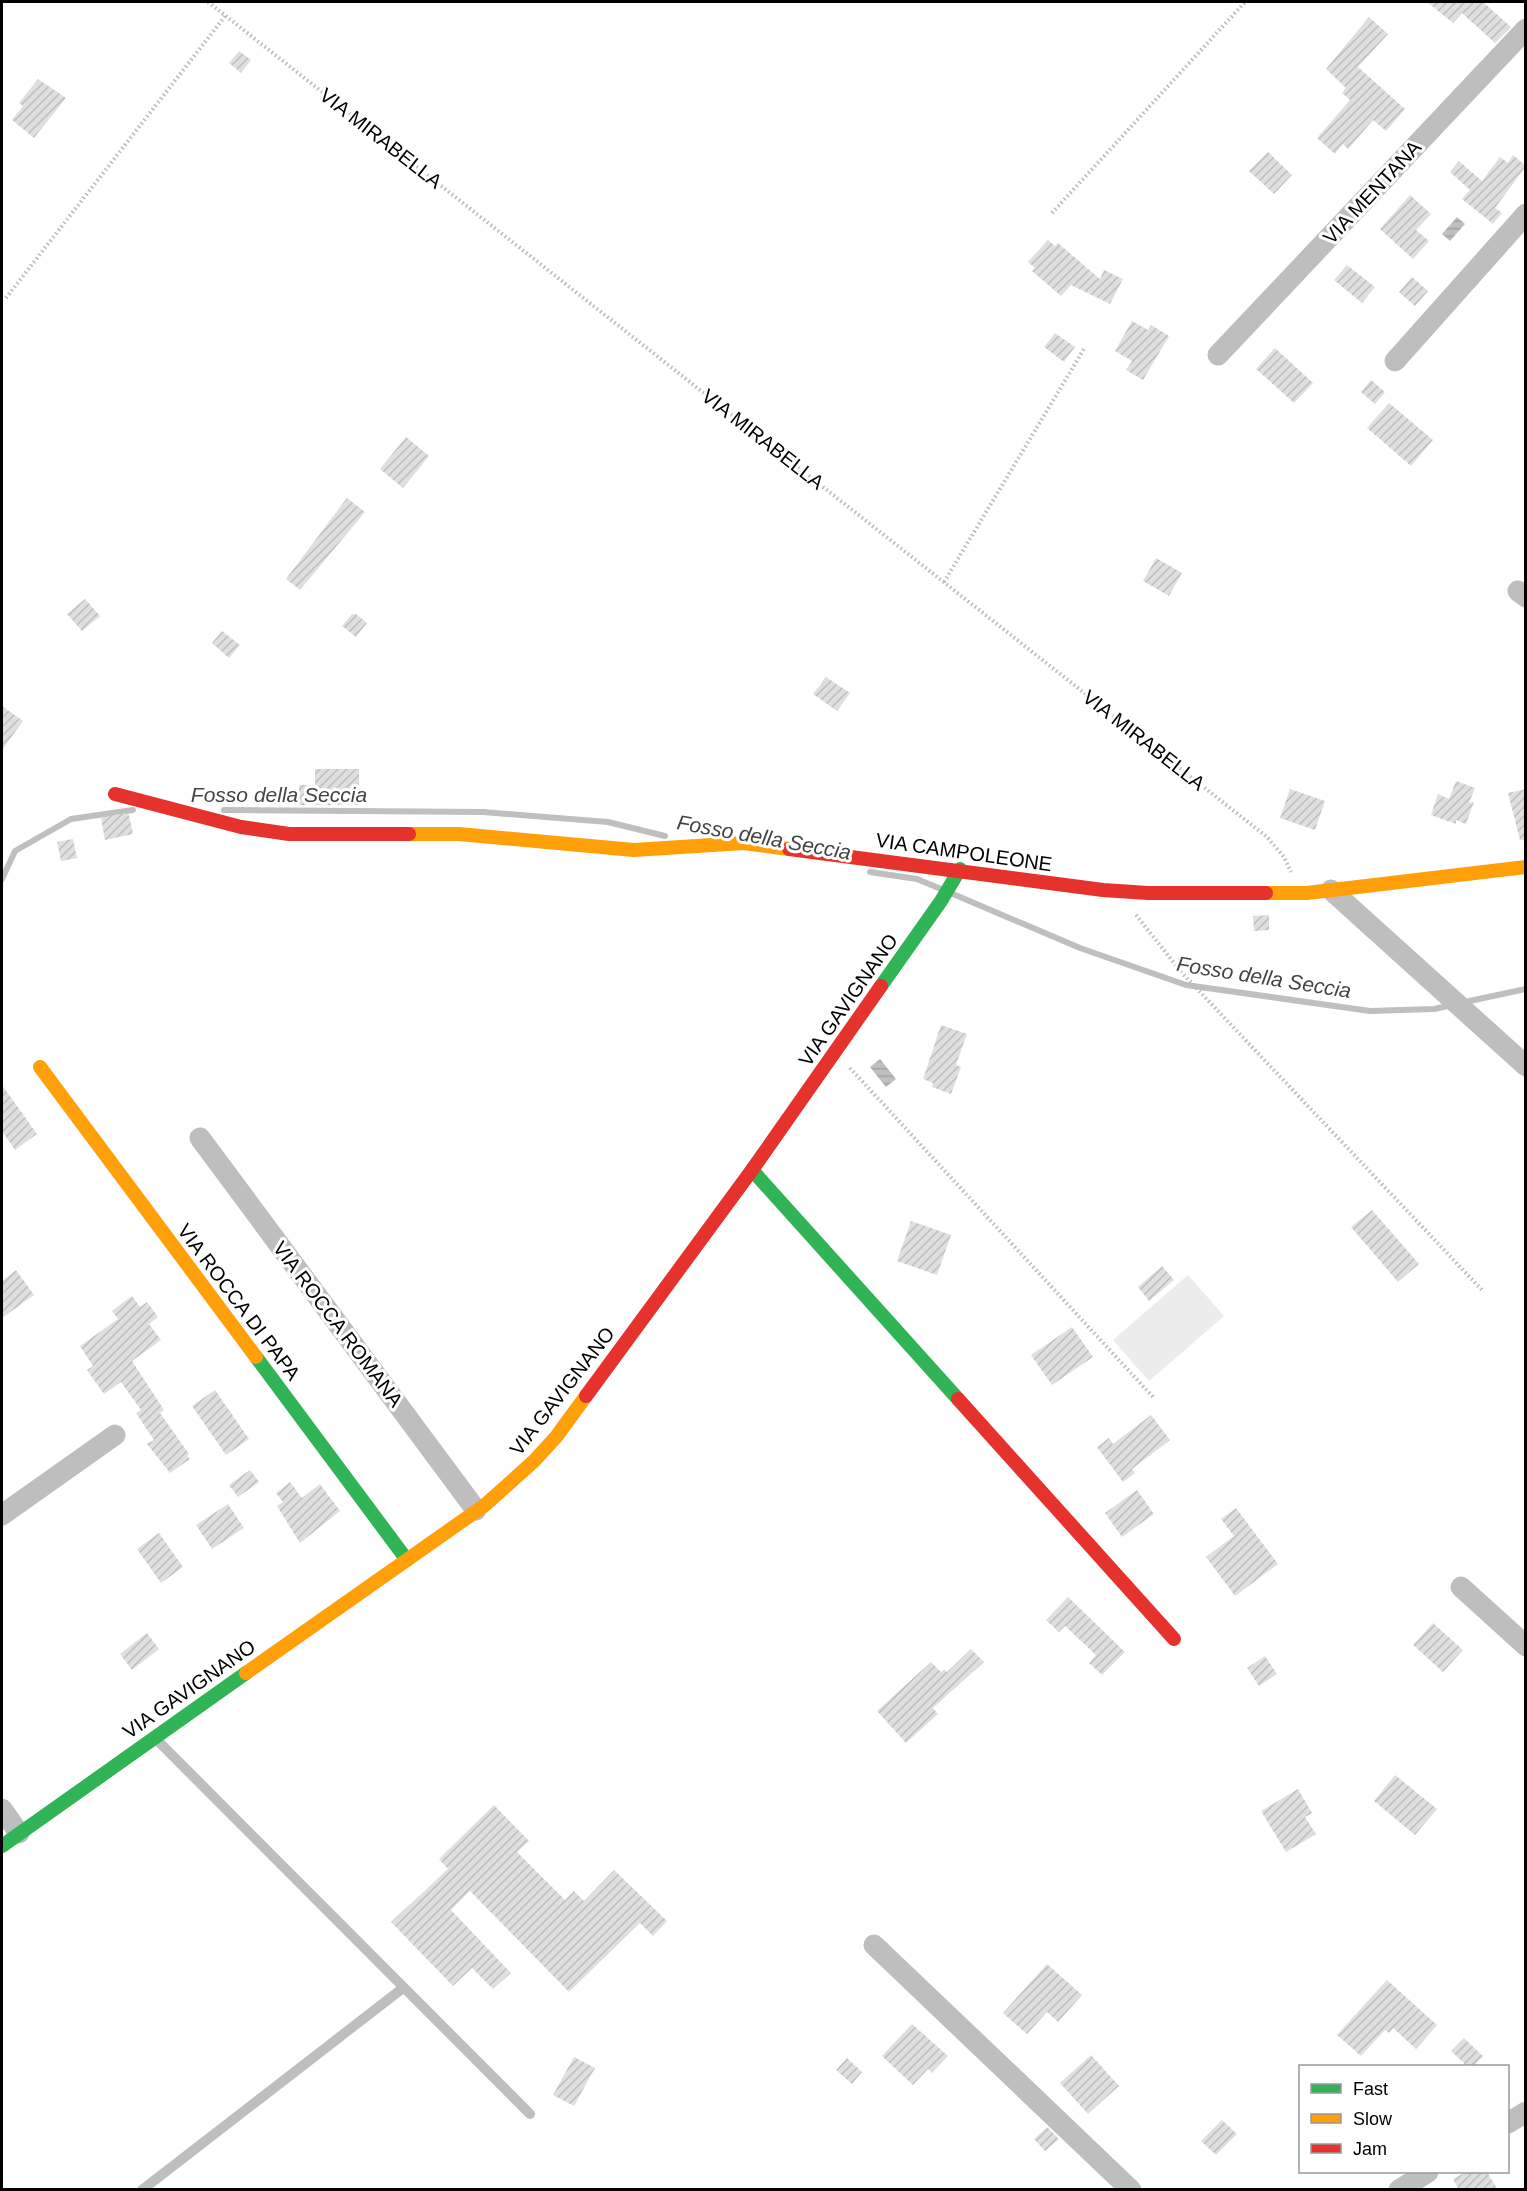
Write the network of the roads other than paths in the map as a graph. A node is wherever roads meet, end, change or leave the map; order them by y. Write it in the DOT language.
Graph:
graph roads {
  1 [pos="1526,29"];
  2 [pos="1526,214"];
  3 [pos="1218,355"];
  4 [pos="1395,361"];
  5 [pos="115,794"];
  6 [pos="1526,867"];
  7 [pos="960,869"];
  8 [pos="1331,890"];
  9 [pos="1526,1066"];
  10 [pos="40,1067"];
  11 [pos="200,1138"];
  12 [pos="752,1170"];
  13 [pos="115,1435"];
  14 [pos="476,1510"];
  15 [pos="2,1515"];
  16 [pos="407,1560"];
  17 [pos="1461,1587"];
  18 [pos="1174,1639"];
  19 [pos="1526,1646"];
  20 [pos="155,1737"];
  21 [pos="2,1809"];
  22 [pos="10,1839"];
  23 [pos="874,1945"];
  24 [pos="404,1988"];
  25 [pos="530,2114"];
  26 [pos="1426,2173"];
  27 [pos="142,2190"];
  28 [pos="1131,2190"];
  29 [pos="1399,2190"];
  1 -- 3 [label="street, VIA MENTANA"];
  2 -- 4 [label="street"];
  5 -- 7 [label="street, VIA CAMPOLEONE"];
  6 -- 8 [label="street, VIA CAMPOLEONE"];
  7 -- 8 [label="street, VIA CAMPOLEONE"];
  7 -- 12 [label="street, VIA GAVIGNANO"];
  8 -- 9 [label="street"];
  10 -- 16 [label="street, VIA ROCCA DI PAPA"];
  11 -- 14 [label="street, VIA ROCCA ROMANA"];
  12 -- 14 [label="street, VIA GAVIGNANO"];
  12 -- 18 [label="street"];
  13 -- 15 [label="street"];
  14 -- 16 [label="street, VIA GAVIGNANO"];
  16 -- 20 [label="street, VIA GAVIGNANO"];
  17 -- 19 [label="street"];
  20 -- 22 [label="street, VIA GAVIGNANO"];
  20 -- 24 [label="lane"];
  21 -- 22 [label="street"];
  23 -- 28 [label="street"];
  24 -- 25 [label="lane"];
  24 -- 27 [label="lane"];
  26 -- 29 [label="street"];
}
